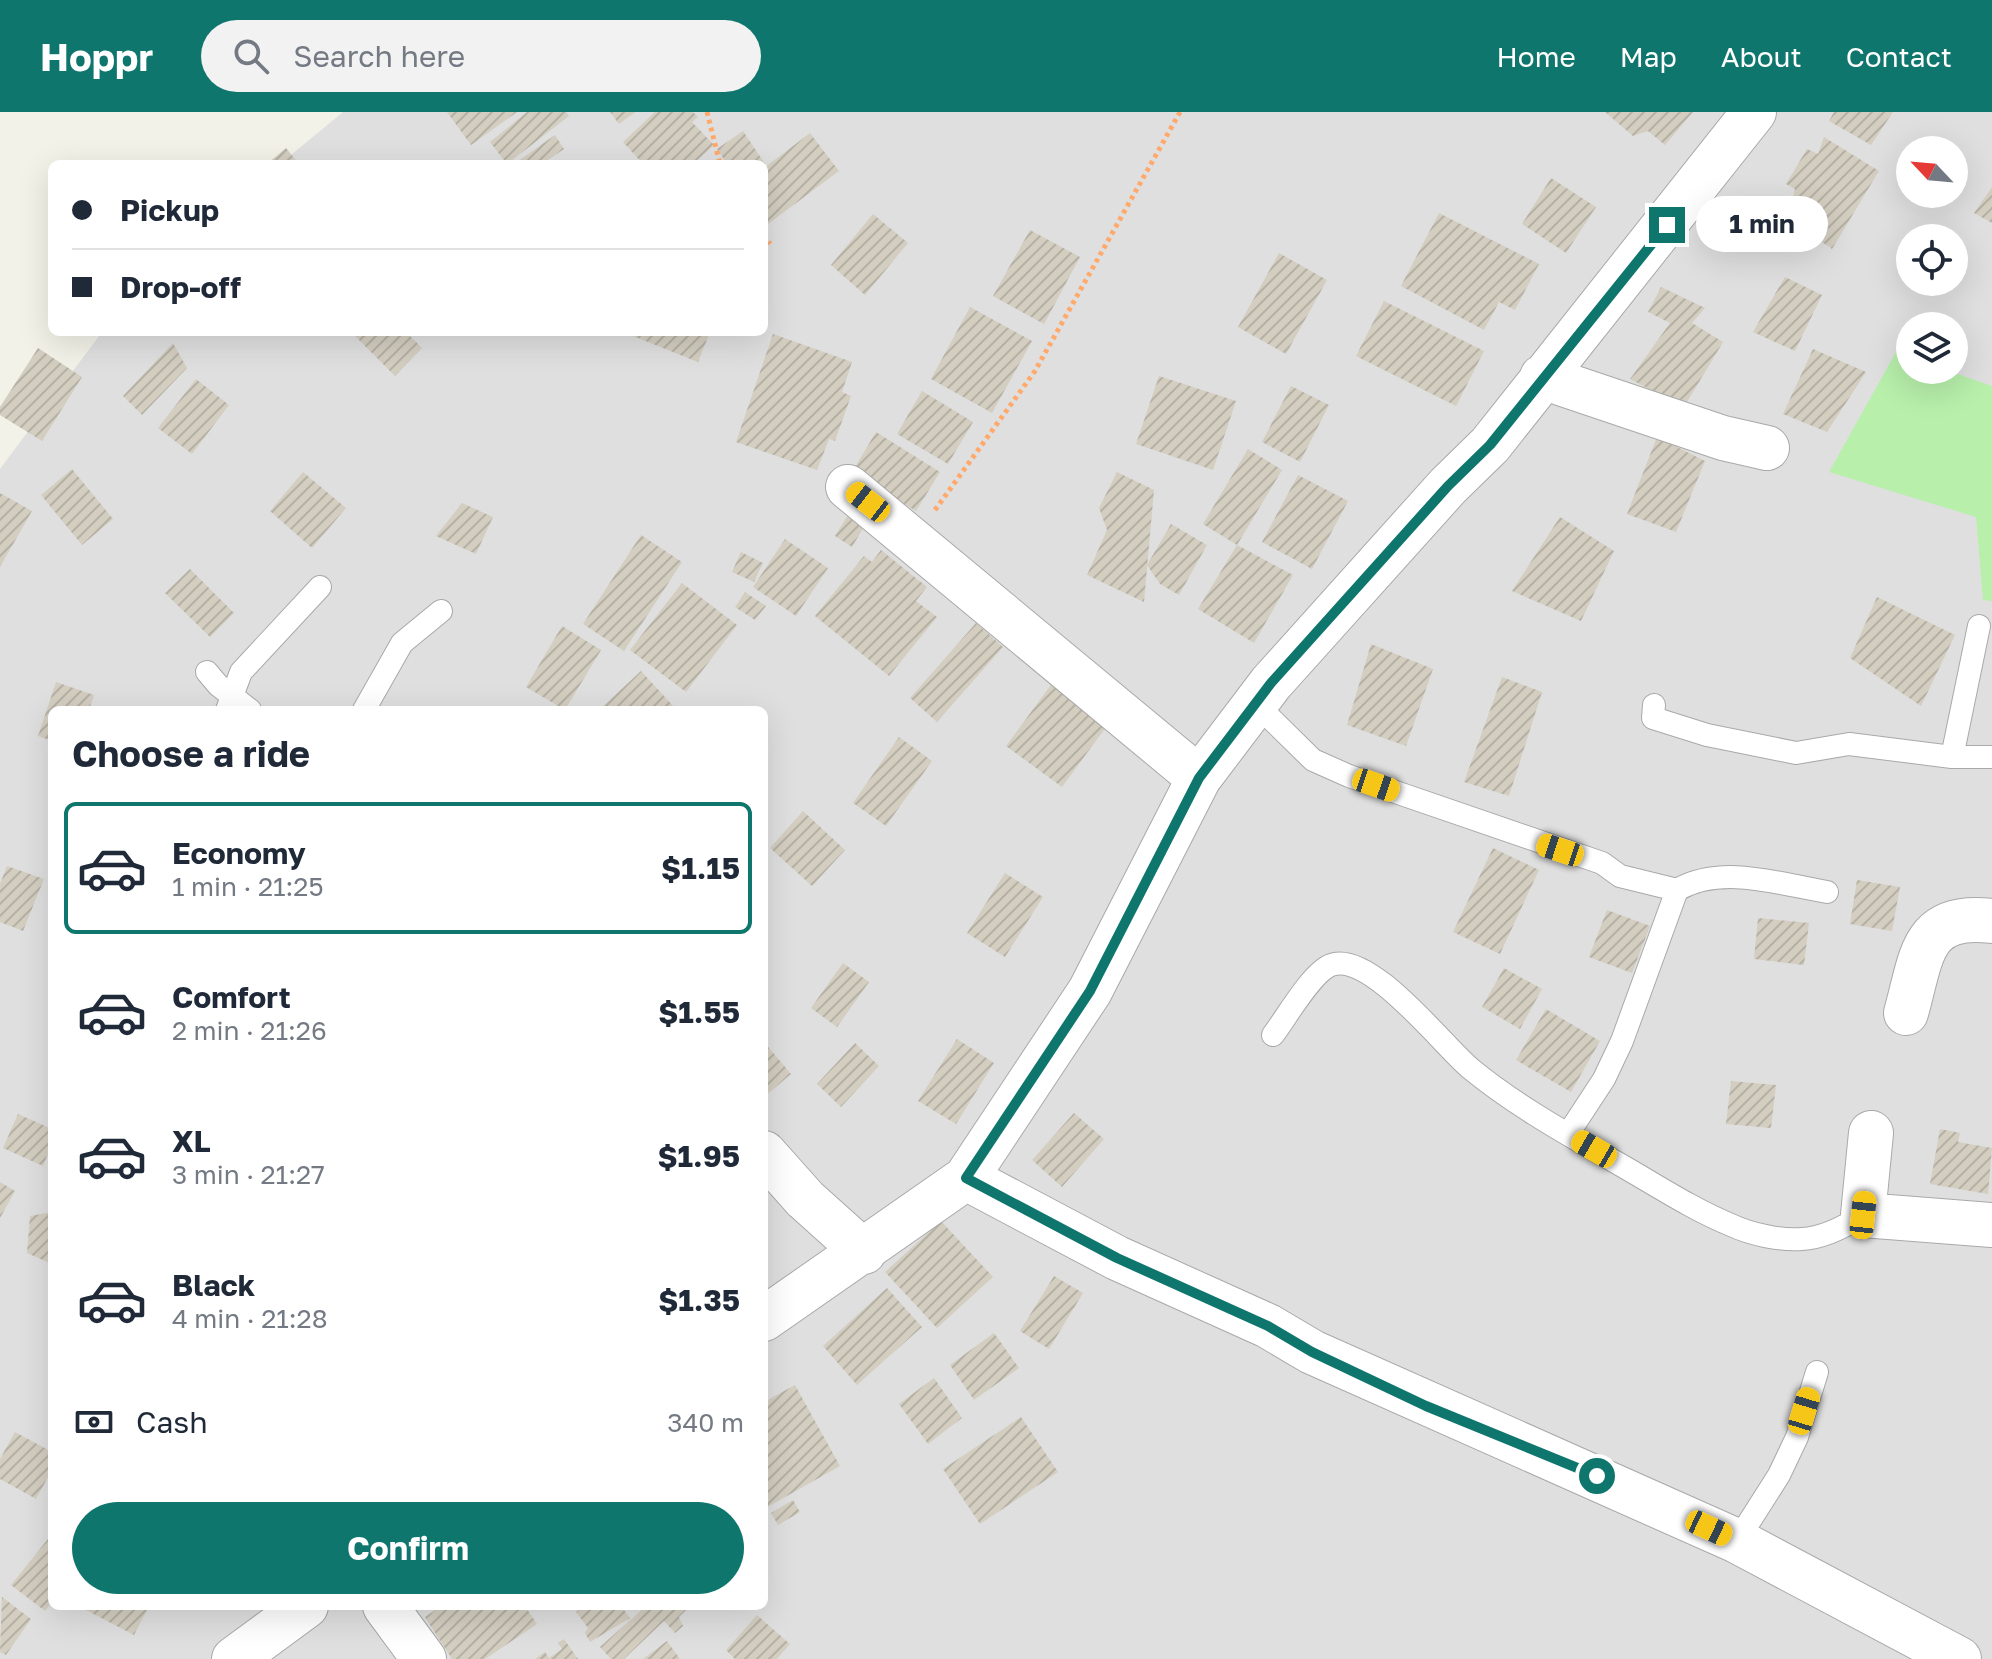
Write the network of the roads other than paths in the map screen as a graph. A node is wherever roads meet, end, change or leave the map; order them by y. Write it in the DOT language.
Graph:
graph roads {
  1 [pos="1754,112"];
  2 [pos="1542,377"];
  3 [pos="1767,448"];
  4 [pos="848,487"];
  5 [pos="320,587"];
  6 [pos="441,611"];
  7 [pos="1979,626"];
  8 [pos="207,672"];
  9 [pos="1255,703"];
  10 [pos="1654,705"];
  11 [pos="237,706"];
  12 [pos="366,706"];
  13 [pos="1952,757"];
  14 [pos="1992,757"];
  15 [pos="1199,778"];
  16 [pos="1677,890"];
  17 [pos="1827,892"];
  18 [pos="1992,921"];
  19 [pos="1906,1013"];
  20 [pos="1273,1035"];
  21 [pos="1871,1133"];
  22 [pos="1568,1134"];
  23 [pos="768,1157"];
  24 [pos="966,1178"];
  25 [pos="1863,1215"];
  26 [pos="1992,1225"];
  27 [pos="864,1252"];
  28 [pos="768,1316"];
  29 [pos="1817,1372"];
  30 [pos="1737,1541"];
  31 [pos="301,1610"];
  32 [pos="388,1610"];
  33 [pos="234,1659"];
  34 [pos="424,1659"];
  35 [pos="1959,1659"];
  1 -- 2 [label="street"];
  2 -- 3 [label="street"];
  2 -- 9 [label="street"];
  4 -- 15 [label="street"];
  5 -- 11 [label="lane"];
  6 -- 12 [label="lane"];
  7 -- 13 [label="lane"];
  8 -- 11 [label="lane"];
  9 -- 15 [label="street"];
  9 -- 16 [label="lane"];
  10 -- 13 [label="lane"];
  13 -- 14 [label="lane"];
  15 -- 24 [label="street"];
  16 -- 17 [label="lane"];
  16 -- 22 [label="lane"];
  18 -- 19 [label="street"];
  20 -- 22 [label="lane"];
  21 -- 25 [label="street"];
  22 -- 25 [label="lane"];
  23 -- 27 [label="street"];
  24 -- 27 [label="street"];
  24 -- 30 [label="street"];
  25 -- 26 [label="street"];
  27 -- 28 [label="street"];
  29 -- 30 [label="lane"];
  30 -- 35 [label="street"];
  31 -- 33 [label="street"];
  32 -- 34 [label="street"];
}
